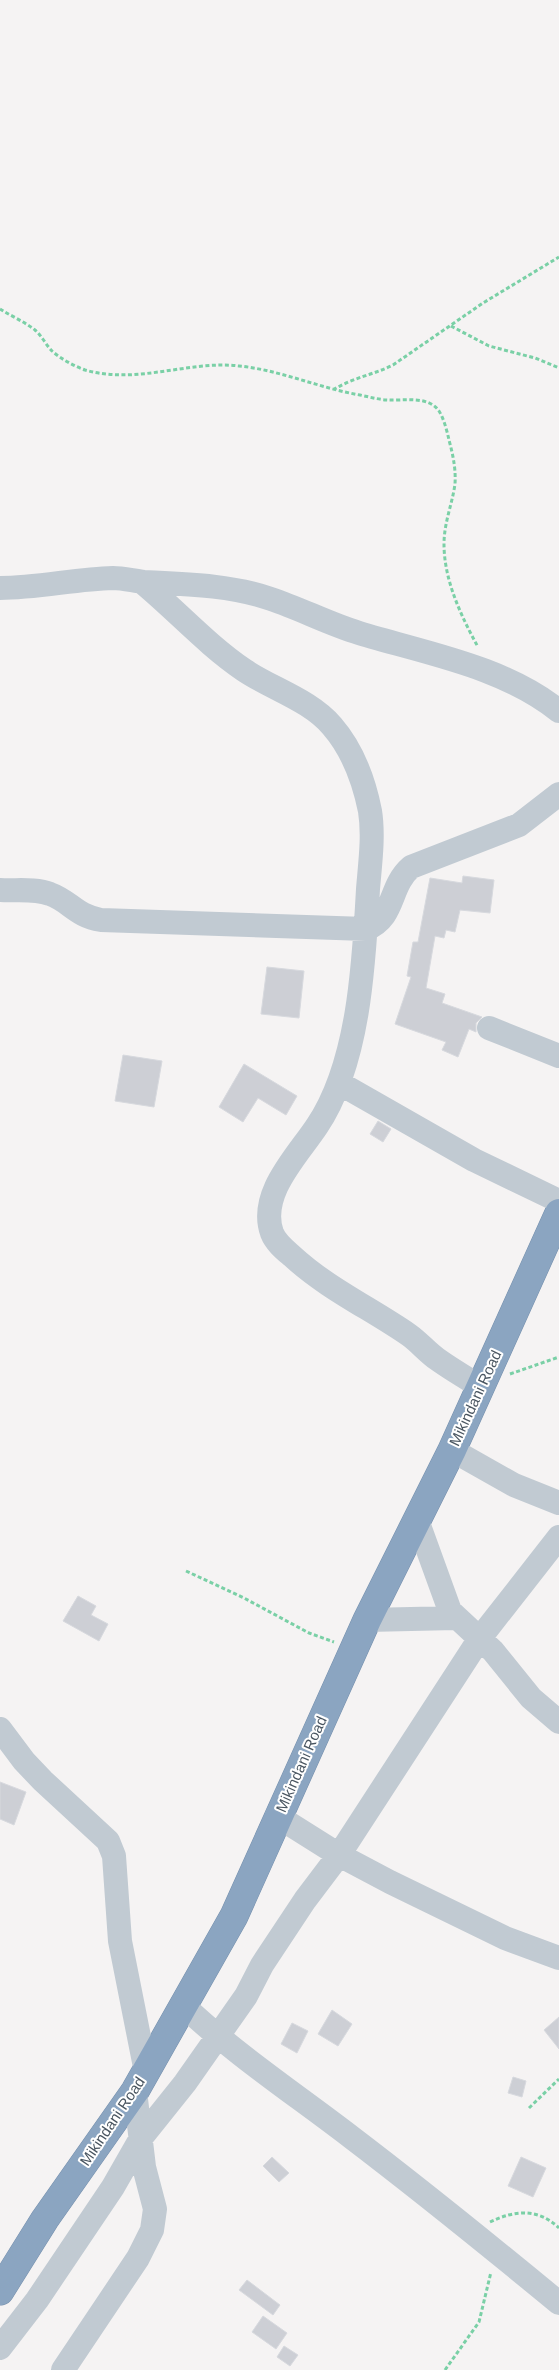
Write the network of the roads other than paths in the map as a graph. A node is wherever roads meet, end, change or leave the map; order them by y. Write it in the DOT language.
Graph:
graph roads {
  1 [pos="142,582"];
  2 [pos="0,588"];
  3 [pos="559,711"];
  4 [pos="559,794"];
  5 [pos="0,890"];
  6 [pos="366,929"];
  7 [pos="489,1028"];
  8 [pos="559,1056"];
  9 [pos="338,1083"];
  10 [pos="559,1202"];
  11 [pos="559,1213"];
  12 [pos="481,1387"];
  13 [pos="452,1450"];
  14 [pos="559,1503"];
  15 [pos="417,1520"];
  16 [pos="559,1537"];
  17 [pos="455,1618"];
  18 [pos="367,1620"];
  19 [pos="480,1638"];
  20 [pos="559,1722"];
  21 [pos="0,1729"];
  22 [pos="277,1816"];
  23 [pos="339,1854"];
  24 [pos="559,1958"];
  25 [pos="184,2006"];
  26 [pos="217,2037"];
  27 [pos="140,2082"];
  28 [pos="141,2138"];
  29 [pos="0,2291"];
  30 [pos="559,2303"];
  31 [pos="0,2348"];
  32 [pos="63,2370"];
  1 -- 2 [label="street"];
  1 -- 3 [label="street"];
  1 -- 6 [label="street"];
  4 -- 6 [label="street"];
  5 -- 6 [label="street"];
  6 -- 9 [label="street"];
  7 -- 8 [label="street"];
  9 -- 10 [label="street"];
  9 -- 12 [label="street"];
  11 -- 12 [label="highway, Mikindani Road"];
  12 -- 13 [label="highway, Mikindani Road"];
  13 -- 14 [label="street"];
  13 -- 15 [label="highway, Mikindani Road"];
  15 -- 17 [label="street"];
  15 -- 18 [label="highway, Mikindani Road"];
  16 -- 19 [label="street"];
  17 -- 18 [label="street"];
  17 -- 19 [label="street"];
  18 -- 22 [label="highway, Mikindani Road"];
  19 -- 20 [label="street"];
  19 -- 23 [label="street"];
  21 -- 27 [label="street"];
  22 -- 23 [label="street"];
  22 -- 25 [label="highway, Mikindani Road"];
  23 -- 24 [label="street"];
  23 -- 26 [label="street"];
  25 -- 26 [label="street"];
  25 -- 27 [label="highway, Mikindani Road"];
  26 -- 28 [label="street"];
  26 -- 30 [label="street"];
  27 -- 28 [label="street"];
  27 -- 29 [label="highway, Mikindani Road"];
  28 -- 31 [label="street"];
  28 -- 32 [label="street"];
}
